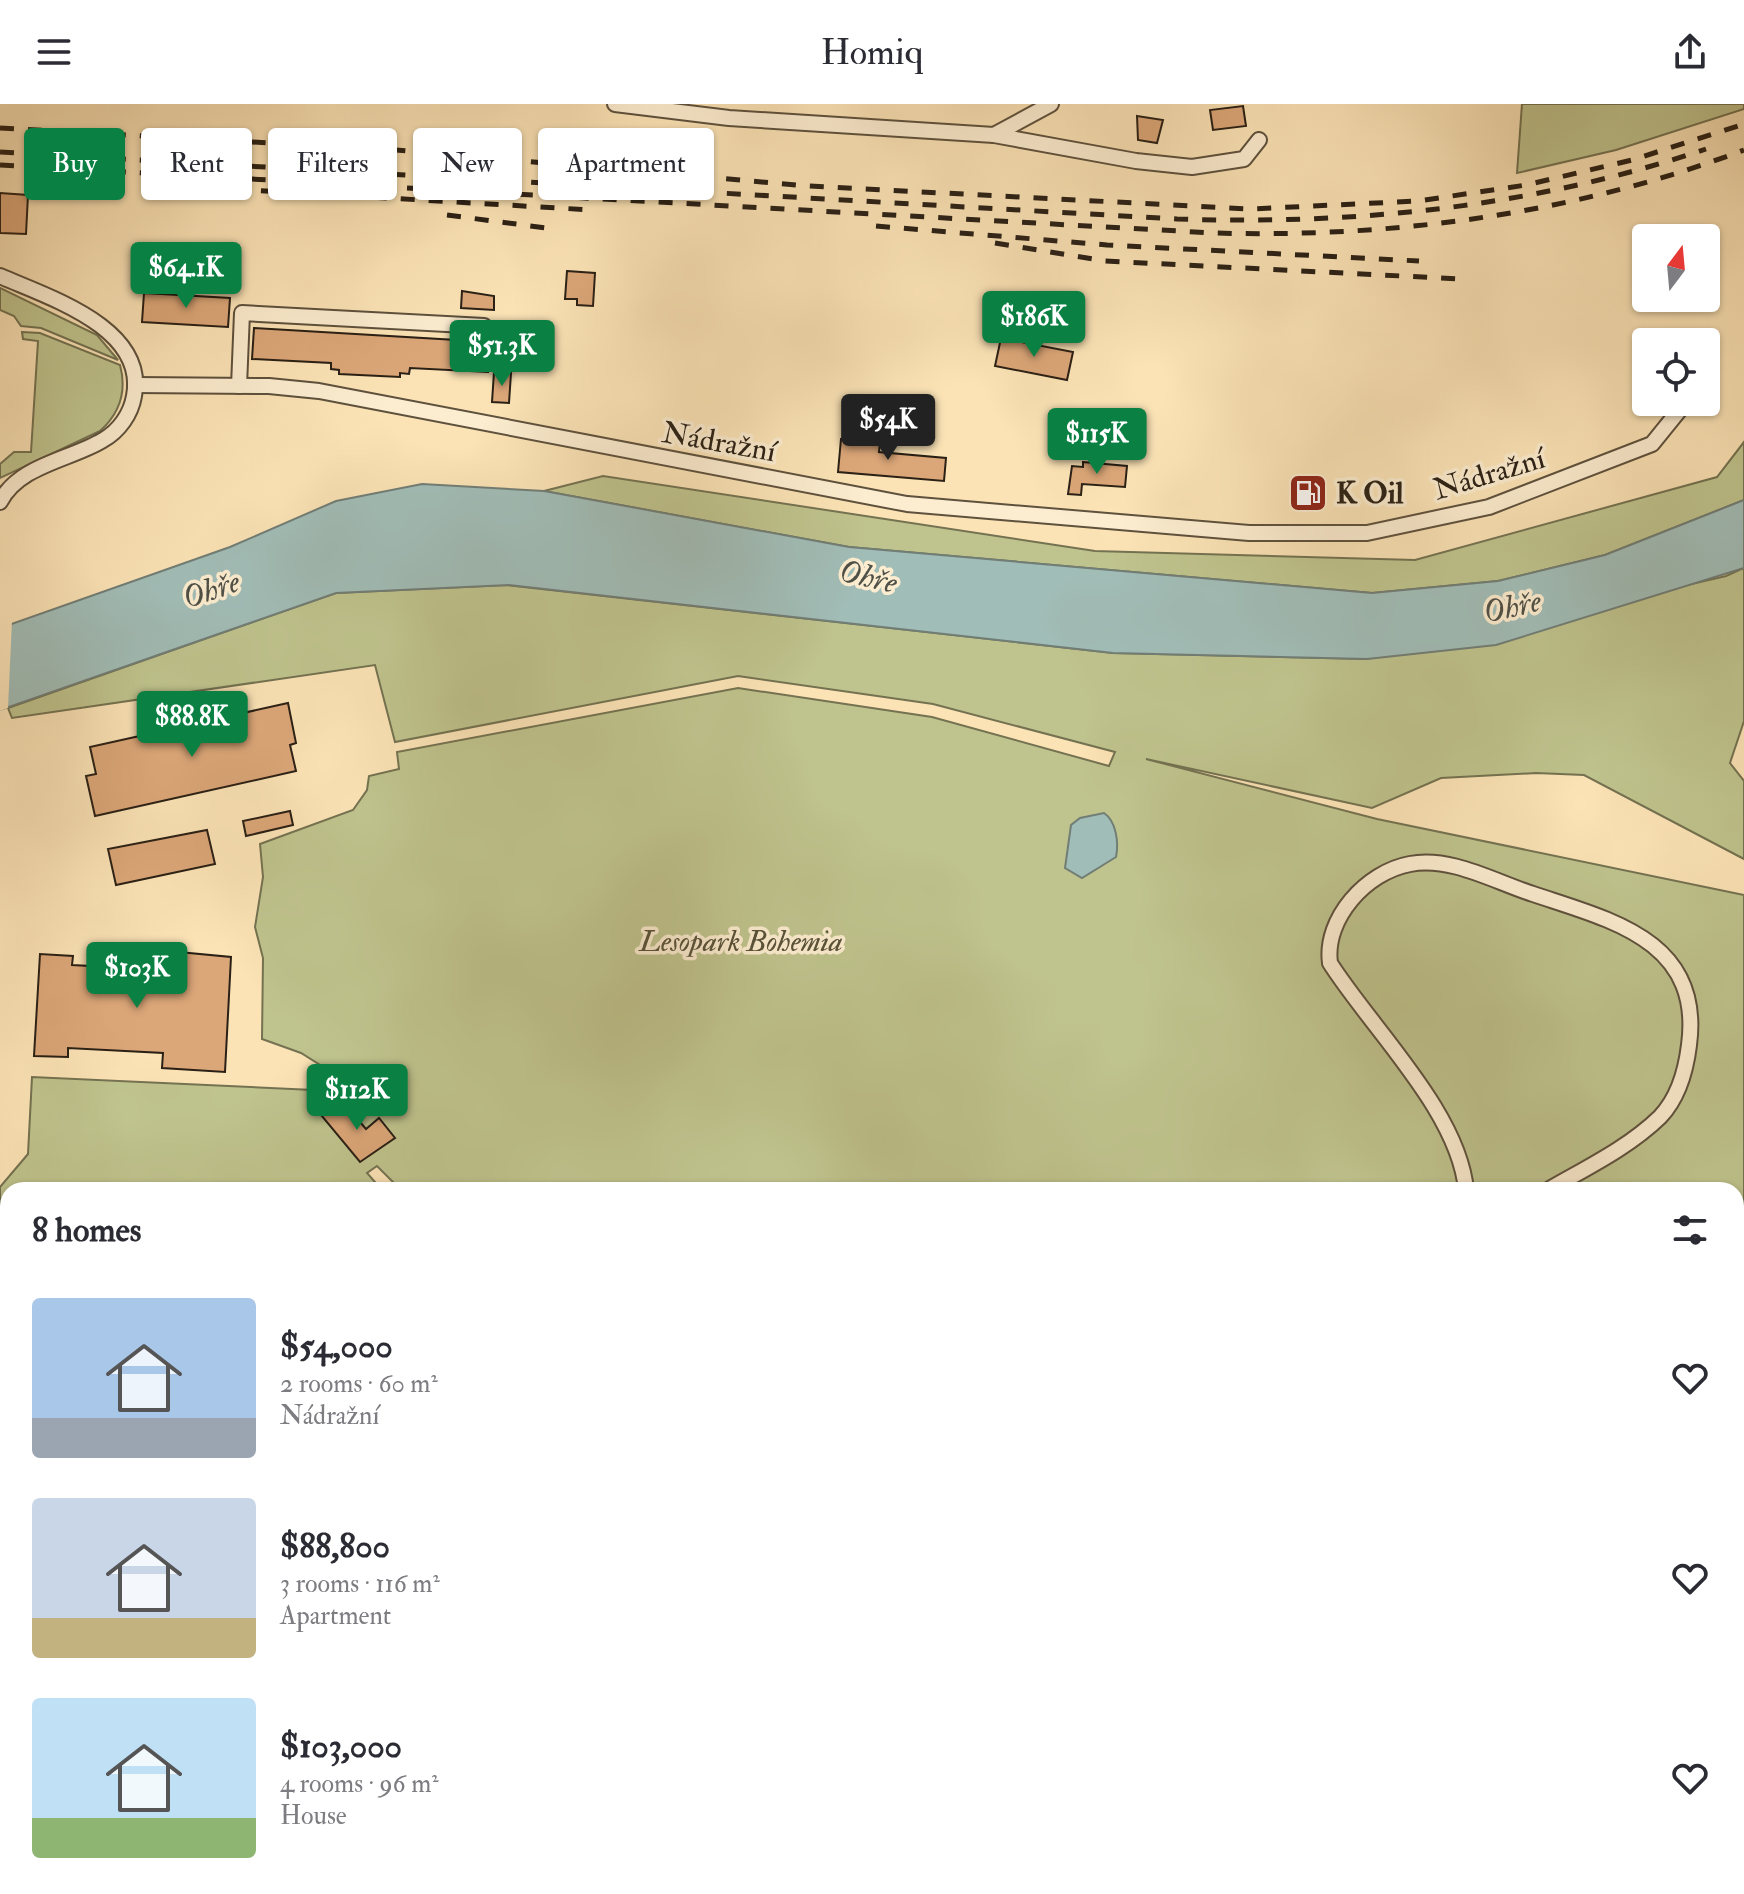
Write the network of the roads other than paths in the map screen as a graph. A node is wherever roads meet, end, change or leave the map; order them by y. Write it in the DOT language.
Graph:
graph roads {
  1 [pos="615,104"];
  2 [pos="1051,104"];
  3 [pos="697,109"];
  4 [pos="994,135"];
  5 [pos="1259,140"];
  6 [pos="0,276"];
  7 [pos="484,326"];
  8 [pos="135,385"];
  9 [pos="239,386"];
  10 [pos="1675,416"];
  11 [pos="0,502"];
  12 [pos="1465,1182"];
  13 [pos="1561,1182"];
  14 [pos="1234,1894"];
  15 [pos="1242,1894"];
  1 -- 3 [label="street"];
  2 -- 4 [label="street"];
  3 -- 4 [label="street"];
  4 -- 5 [label="street"];
  6 -- 8 [label="street"];
  7 -- 9 [label="street"];
  8 -- 9 [label="street, Nádražní"];
  8 -- 11 [label="street"];
  9 -- 10 [label="street, Nádražní"];
  12 -- 13 [label="street"];
  14 -- 15 [label="street"];
}
